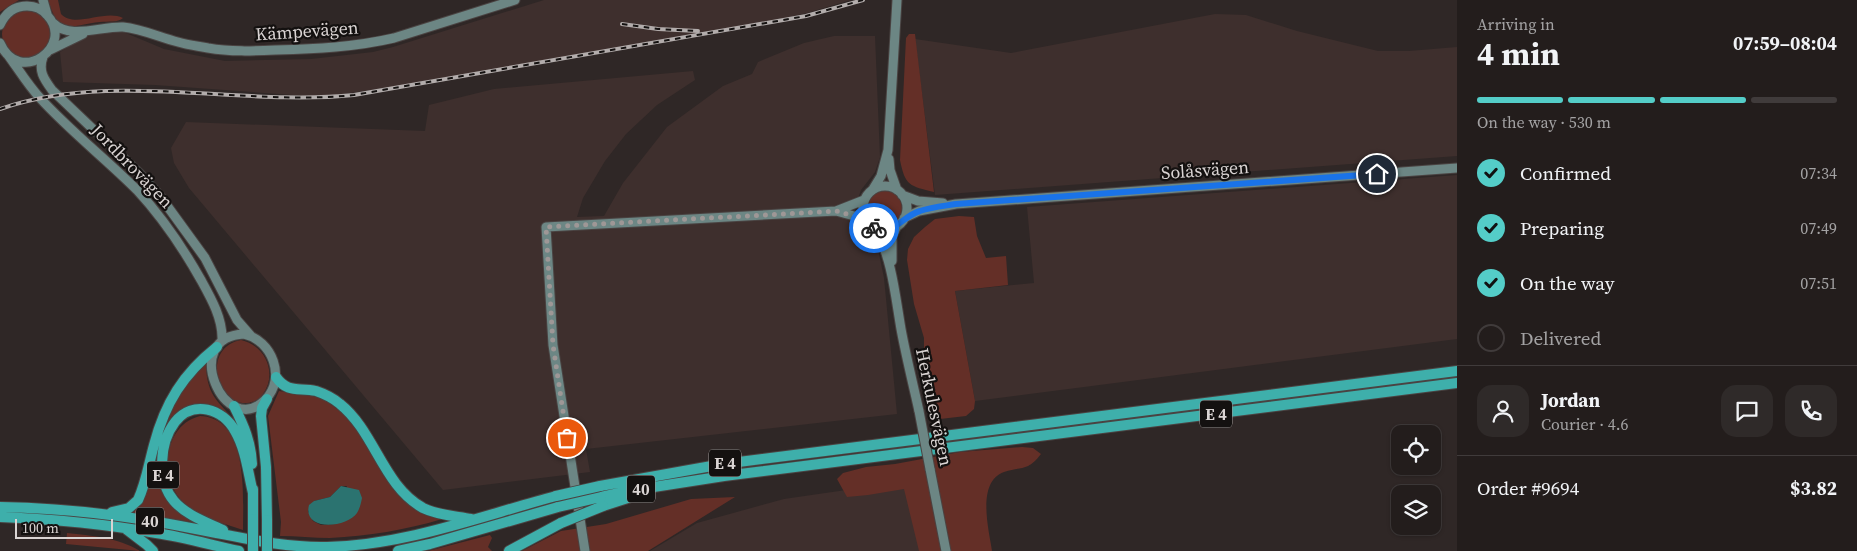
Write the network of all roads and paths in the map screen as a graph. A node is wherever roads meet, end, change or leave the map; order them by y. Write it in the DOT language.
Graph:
graph roads {
  1 [pos="26,0"];
  2 [pos="43,0"];
  3 [pos="515,0"];
  4 [pos="897,0"];
  5 [pos="19,7"];
  6 [pos="46,14"];
  7 [pos="3,16"];
  8 [pos="53,23"];
  9 [pos="0,25"];
  10 [pos="98,28"];
  11 [pos="0,43"];
  12 [pos="47,53"];
  13 [pos="8,56"];
  14 [pos="888,150"];
  15 [pos="1457,168"];
  16 [pos="874,189"];
  17 [pos="899,192"];
  18 [pos="864,200"];
  19 [pos="956,204"];
  20 [pos="836,211"];
  21 [pos="904,218"];
  22 [pos="865,219"];
  23 [pos="897,226"];
  24 [pos="876,229"];
  25 [pos="892,269"];
  26 [pos="251,336"];
  27 [pos="219,344"];
  28 [pos="1457,371"];
  29 [pos="276,377"];
  30 [pos="1457,383"];
  31 [pos="266,399"];
  32 [pos="234,406"];
  33 [pos="682,483"];
  34 [pos="253,493"];
  35 [pos="601,496"];
  36 [pos="557,502"];
  37 [pos="0,507"];
  38 [pos="103,514"];
  39 [pos="0,517"];
  40 [pos="473,519"];
  41 [pos="123,528"];
  42 [pos="240,538"];
  43 [pos="153,551"];
  44 [pos="239,551"];
  45 [pos="252,551"];
  46 [pos="267,551"];
  47 [pos="398,551"];
  48 [pos="509,551"];
  49 [pos="585,551"];
  50 [pos="946,551"];
  1 -- 5 [label="street"];
  2 -- 6 [label="street"];
  3 -- 10 [label="street, Kämpevägen"];
  4 -- 14 [label="street"];
  5 -- 6 [label="street"];
  5 -- 7 [label="street"];
  6 -- 8 [label="street"];
  7 -- 9 [label="street"];
  8 -- 10 [label="street, Kämpevägen"];
  8 -- 12 [label="street, Jordbrovägen"];
  10 -- 12 [label="street, Kämpevägen"];
  11 -- 13 [label="street, Jordbrovägen"];
  12 -- 13 [label="street, Kämpevägen"];
  12 -- 26 [label="street, Jordbrovägen"];
  13 -- 27 [label="street, Jordbrovägen"];
  14 -- 16 [label="street"];
  14 -- 17 [label="street"];
  15 -- 19 [label="street, Solåsvägen"];
  16 -- 17 [label="street"];
  16 -- 18 [label="street"];
  17 -- 19 [label="street, Solåsvägen"];
  17 -- 21 [label="street"];
  18 -- 20 [label="street"];
  18 -- 22 [label="street"];
  19 -- 21 [label="street, Solåsvägen"];
  20 -- 22 [label="street"];
  20 -- 49 [label="street"];
  21 -- 23 [label="street"];
  22 -- 24 [label="street"];
  23 -- 24 [label="street"];
  23 -- 25 [label="street, Herkulesvägen"];
  24 -- 25 [label="street, Herkulesvägen"];
  25 -- 50 [label="street, Herkulesvägen, bridge"];
  26 -- 27 [label="street"];
  26 -- 29 [label="street"];
  27 -- 32 [label="street"];
  27 -- 38 [label="highway"];
  28 -- 35 [label="highway, E 4"];
  29 -- 31 [label="street"];
  29 -- 40 [label="highway"];
  30 -- 33 [label="highway, E 4"];
  31 -- 32 [label="street"];
  31 -- 46 [label="highway, bridge"];
  32 -- 34 [label="highway"];
  33 -- 35 [label="highway, 40"];
  34 -- 42 [label="highway, E 4"];
  34 -- 45 [label="highway, E 4, bridge"];
  35 -- 36 [label="highway, 40, bridge"];
  35 -- 48 [label="highway, E 4, bridge"];
  36 -- 40 [label="highway, E 4"];
  36 -- 47 [label="highway, 40"];
  37 -- 38 [label="highway, 40"];
  38 -- 42 [label="highway, 40"];
  39 -- 41 [label="highway, 40"];
  40 -- 42 [label="highway, E 4"];
  41 -- 43 [label="highway"];
  41 -- 44 [label="highway, 40"];
}
